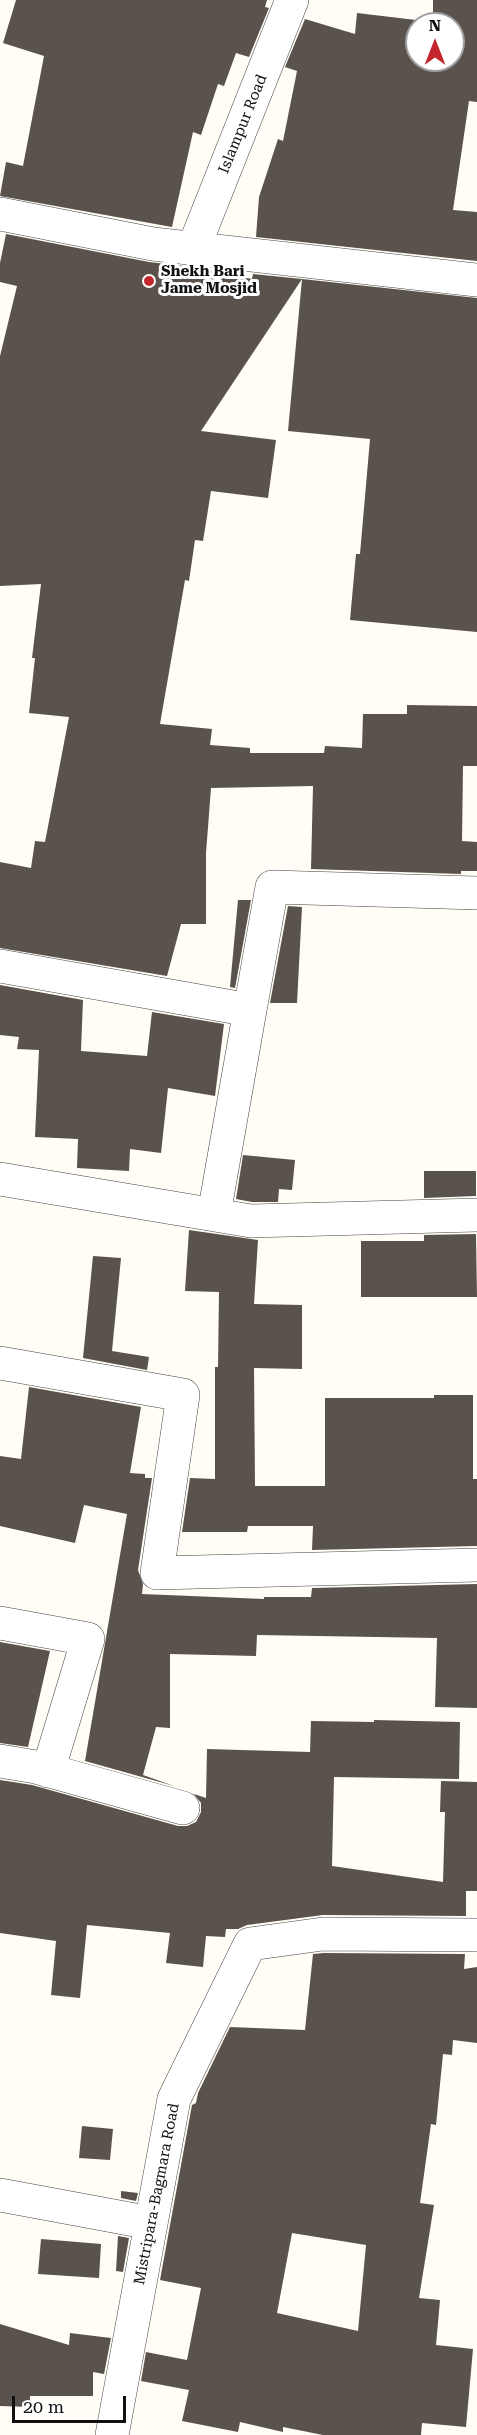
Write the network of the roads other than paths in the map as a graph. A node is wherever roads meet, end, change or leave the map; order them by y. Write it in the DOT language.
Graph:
graph roads {
  1 [pos="292,0"];
  2 [pos="0,214"];
  3 [pos="194,247"];
  4 [pos="477,280"];
  5 [pos="477,893"];
  6 [pos="0,966"];
  7 [pos="250,1010"];
  8 [pos="0,1179"];
  9 [pos="214,1214"];
  10 [pos="477,1215"];
  11 [pos="0,1363"];
  12 [pos="477,1565"];
  13 [pos="0,1623"];
  14 [pos="0,1761"];
  15 [pos="48,1770"];
  16 [pos="183,1808"];
  17 [pos="477,1935"];
  18 [pos="0,2195"];
  19 [pos="151,2223"];
  20 [pos="112,2435"];
  1 -- 3 [label="street, Islampur Road"];
  2 -- 3 [label="street"];
  3 -- 4 [label="street"];
  5 -- 7 [label="street"];
  6 -- 7 [label="street"];
  7 -- 9 [label="street"];
  8 -- 9 [label="street"];
  9 -- 10 [label="street"];
  11 -- 12 [label="street"];
  13 -- 15 [label="street"];
  14 -- 15 [label="street"];
  15 -- 16 [label="street"];
  17 -- 19 [label="street, Mistripara-Bagmara Road"];
  18 -- 19 [label="street"];
  19 -- 20 [label="street, Mistripara-Bagmara Road"];
}
